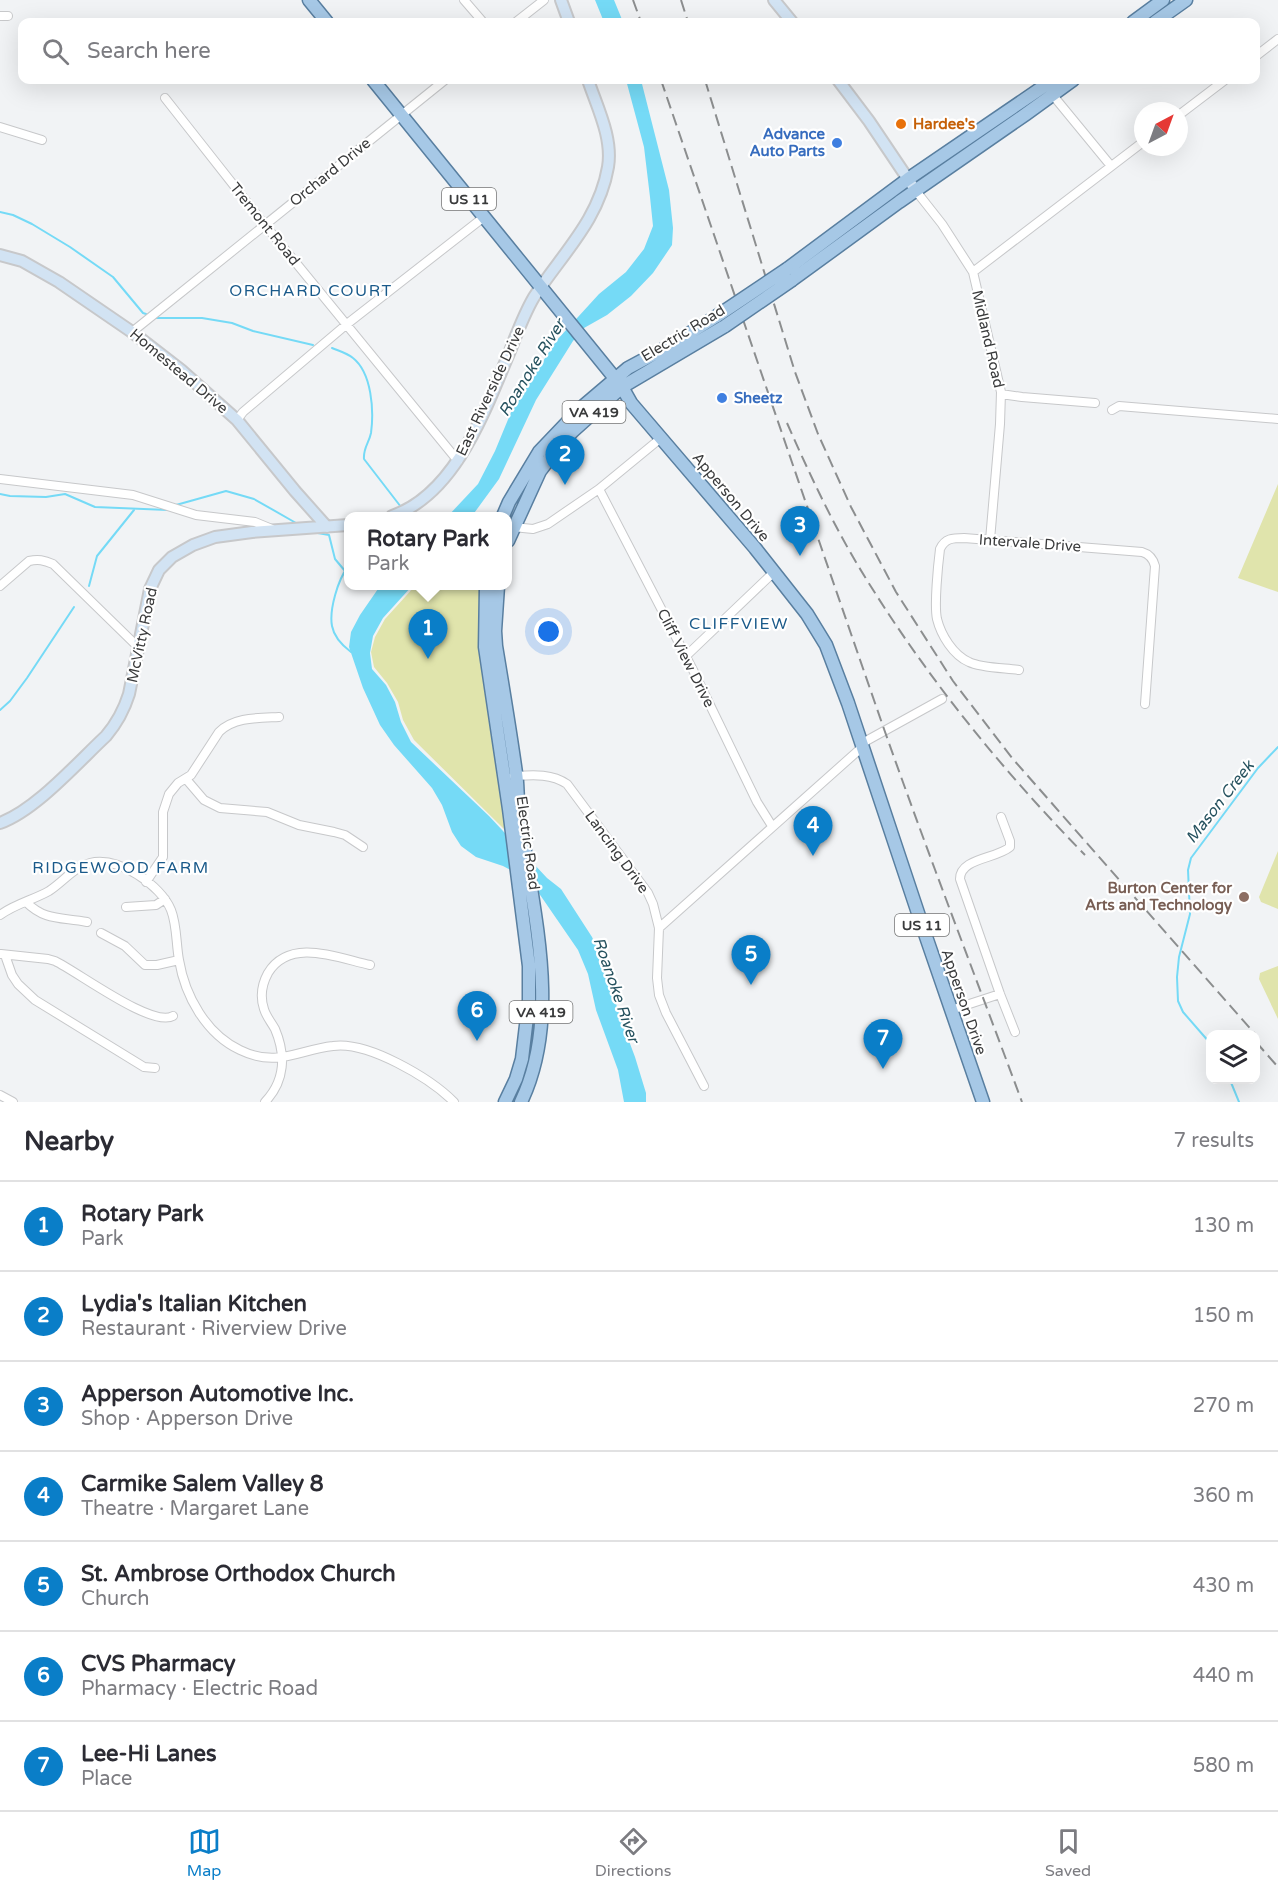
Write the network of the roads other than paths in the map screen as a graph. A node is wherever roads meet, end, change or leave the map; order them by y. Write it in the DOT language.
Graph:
graph roads {
  1 [pos="309,0"];
  2 [pos="464,0"];
  3 [pos="544,0"];
  4 [pos="561,0"];
  5 [pos="774,0"];
  6 [pos="1163,0"];
  7 [pos="1186,0"];
  8 [pos="324,18"];
  9 [pos="480,18"];
  10 [pos="521,18"];
  11 [pos="568,18"];
  12 [pos="789,18"];
  13 [pos="1138,18"];
  14 [pos="1161,18"];
  15 [pos="1278,39"];
  16 [pos="1260,53"];
  17 [pos="376,84"];
  18 [pos="440,84"];
  19 [pos="589,84"];
  20 [pos="841,84"];
  21 [pos="1220,84"];
  22 [pos="1050,87"];
  23 [pos="165,98"];
  24 [pos="1188,108"];
  25 [pos="401,114"];
  26 [pos="0,127"];
  27 [pos="42,140"];
  28 [pos="1134,149"];
  29 [pos="1111,166"];
  30 [pos="908,179"];
  31 [pos="916,190"];
  32 [pos="484,217"];
  33 [pos="265,225"];
  34 [pos="0,255"];
  35 [pos="973,272"];
  36 [pos="789,275"];
  37 [pos="542,288"];
  38 [pos="347,324"];
  39 [pos="132,332"];
  40 [pos="618,383"];
  41 [pos="1001,394"];
  42 [pos="1095,403"];
  43 [pos="1112,410"];
  44 [pos="1278,419"];
  45 [pos="237,420"];
  46 [pos="661,438"];
  47 [pos="458,461"];
  48 [pos="0,479"];
  49 [pos="599,489"];
  50 [pos="402,512"];
  51 [pos="505,512"];
  52 [pos="344,525"];
  53 [pos="327,526"];
  54 [pos="513,527"];
  55 [pos="276,531"];
  56 [pos="990,540"];
  57 [pos="774,572"];
  58 [pos="0,586"];
  59 [pos="486,590"];
  60 [pos="498,590"];
  61 [pos="138,647"];
  62 [pos="686,656"];
  63 [pos="1019,670"];
  64 [pos="942,699"];
  65 [pos="1145,704"];
  66 [pos="279,717"];
  67 [pos="862,746"];
  68 [pos="517,776"];
  69 [pos="504,777"];
  70 [pos="186,779"];
  71 [pos="514,808"];
  72 [pos="1001,817"];
  73 [pos="0,823"];
  74 [pos="772,826"];
  75 [pos="363,847"];
  76 [pos="146,882"];
  77 [pos="165,899"];
  78 [pos="26,902"];
  79 [pos="126,907"];
  80 [pos="0,915"];
  81 [pos="87,922"];
  82 [pos="530,922"];
  83 [pos="659,927"];
  84 [pos="101,933"];
  85 [pos="2,955"];
  86 [pos="179,960"];
  87 [pos="370,966"];
  88 [pos="1000,994"];
  89 [pos="951,1010"];
  90 [pos="173,1016"];
  91 [pos="1015,1032"];
  92 [pos="282,1058"];
  93 [pos="155,1068"];
  94 [pos="704,1086"];
  95 [pos="0,1095"];
  96 [pos="13,1102"];
  97 [pos="265,1102"];
  98 [pos="454,1102"];
  99 [pos="505,1102"];
  100 [pos="521,1102"];
  101 [pos="983,1102"];
  1 -- 8 [label="main road"];
  2 -- 9 [label="street"];
  3 -- 10 [label="street"];
  4 -- 11 [label="street"];
  5 -- 12 [label="street"];
  6 -- 13 [label="main road"];
  7 -- 14 [label="main road"];
  15 -- 16 [label="street"];
  17 -- 25 [label="main road, Apperson Drive / US 11"];
  18 -- 25 [label="street, Orchard Drive"];
  19 -- 37 [label="street, East Riverside Drive"];
  20 -- 30 [label="street"];
  21 -- 24 [label="street"];
  22 -- 29 [label="street"];
  22 -- 30 [label="main road, VA 419"];
  22 -- 31 [label="main road, VA 419"];
  23 -- 33 [label="street, Tremont Road"];
  25 -- 32 [label="main road, Apperson Drive / US 11"];
  25 -- 33 [label="street, Orchard Drive"];
  26 -- 27 [label="street"];
  28 -- 29 [label="street"];
  29 -- 35 [label="street"];
  30 -- 31 [label="street"];
  30 -- 36 [label="main road, Electric Road / VA 419"];
  31 -- 35 [label="street, Midland Road"];
  31 -- 36 [label="main road, Electric Road / VA 419"];
  32 -- 37 [label="main road, Apperson Drive / US 11"];
  32 -- 38 [label="street"];
  33 -- 38 [label="street, Tremont Road"];
  33 -- 39 [label="street, Orchard Drive"];
  34 -- 39 [label="street, Homestead Drive"];
  35 -- 41 [label="street, Midland Road"];
  36 -- 40 [label="main road, Electric Road / VA 419, bridge"];
  36 -- 40 [label="main road, Electric Road / VA 419, bridge"];
  37 -- 40 [label="main road, Apperson Drive / US 11"];
  37 -- 47 [label="street, East Riverside Drive"];
  38 -- 45 [label="street"];
  38 -- 47 [label="street, Tremont Road"];
  39 -- 45 [label="street, Homestead Drive"];
  40 -- 46 [label="main road, Apperson Drive / US 11"];
  40 -- 51 [label="main road, Electric Road / VA 419"];
  40 -- 54 [label="main road, Electric Road / VA 419"];
  41 -- 42 [label="street"];
  41 -- 56 [label="street, Midland Road"];
  43 -- 44 [label="street"];
  45 -- 53 [label="street, Homestead Drive"];
  46 -- 49 [label="street"];
  46 -- 57 [label="main road, Apperson Drive / US 11"];
  47 -- 50 [label="street, East Riverside Drive"];
  48 -- 55 [label="street"];
  49 -- 54 [label="street"];
  49 -- 62 [label="street, Cliff View Drive"];
  52 -- 53 [label="street"];
  53 -- 55 [label="street, McVitty Road"];
  55 -- 61 [label="street, McVitty Road"];
  56 -- 63 [label="street, Intervale Drive"];
  56 -- 65 [label="street, Intervale Drive"];
  57 -- 62 [label="street"];
  57 -- 67 [label="main road, Apperson Drive / US 11"];
  58 -- 61 [label="street"];
  59 -- 69 [label="main road, Electric Road / VA 419"];
  60 -- 68 [label="main road, Electric Road / VA 419"];
  61 -- 73 [label="street, McVitty Road"];
  62 -- 74 [label="street, Cliff View Drive"];
  64 -- 67 [label="street"];
  66 -- 70 [label="street"];
  67 -- 74 [label="street"];
  67 -- 89 [label="main road, Apperson Drive / US 11"];
  68 -- 69 [label="street, Lancing Drive"];
  68 -- 71 [label="main road, Electric Road / VA 419"];
  68 -- 83 [label="street, Lancing Drive"];
  69 -- 71 [label="main road, Electric Road / VA 419"];
  70 -- 75 [label="street"];
  70 -- 76 [label="street"];
  71 -- 82 [label="main road, Electric Road / VA 419"];
  72 -- 88 [label="street"];
  74 -- 83 [label="street"];
  76 -- 77 [label="street"];
  76 -- 78 [label="street"];
  77 -- 79 [label="street"];
  77 -- 86 [label="street"];
  78 -- 80 [label="street"];
  78 -- 81 [label="street"];
  82 -- 99 [label="main road, Electric Road / VA 419"];
  82 -- 100 [label="main road, Electric Road / VA 419"];
  83 -- 94 [label="street, Lancing Drive"];
  84 -- 86 [label="street"];
  85 -- 90 [label="street"];
  85 -- 93 [label="street"];
  86 -- 92 [label="street"];
  87 -- 92 [label="street"];
  88 -- 89 [label="street"];
  88 -- 91 [label="street"];
  89 -- 101 [label="main road, Apperson Drive / US 11"];
  92 -- 97 [label="street"];
  92 -- 98 [label="street"];
  95 -- 96 [label="street"];
}
